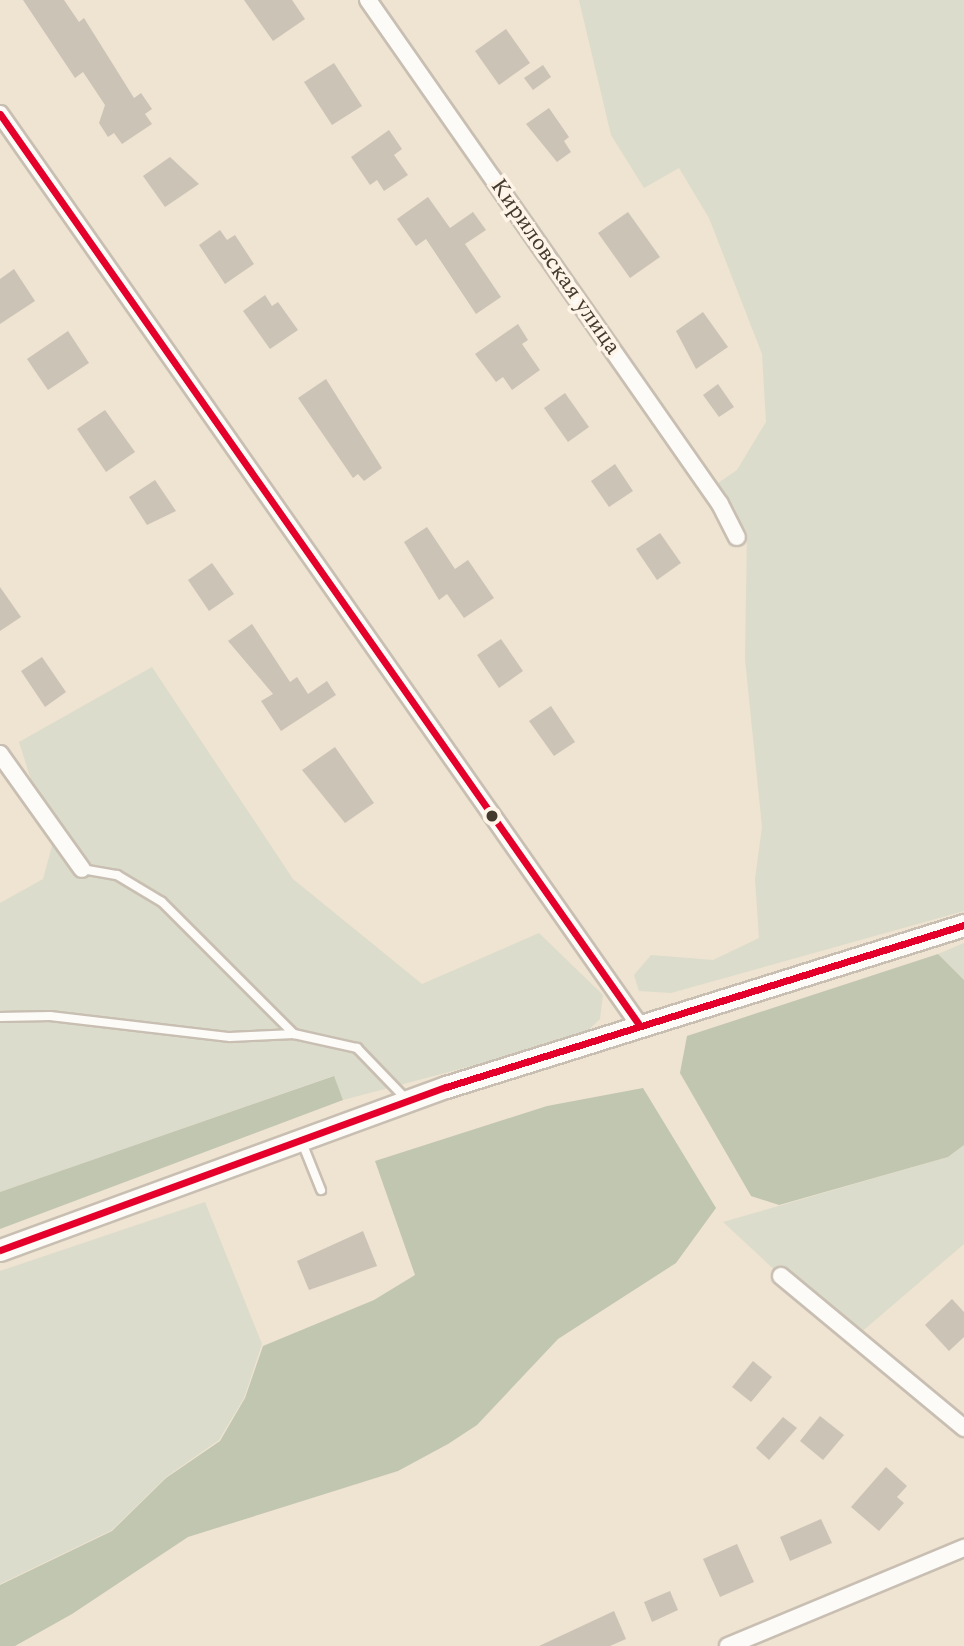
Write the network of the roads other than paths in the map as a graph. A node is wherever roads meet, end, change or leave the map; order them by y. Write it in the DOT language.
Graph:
graph roads {
  1 [pos="368,0"];
  2 [pos="0,114"];
  3 [pos="737,537"];
  4 [pos="0,754"];
  5 [pos="82,869"];
  6 [pos="964,925"];
  7 [pos="0,1017"];
  8 [pos="640,1026"];
  9 [pos="294,1034"];
  10 [pos="408,1101"];
  11 [pos="301,1140"];
  12 [pos="321,1190"];
  13 [pos="0,1250"];
  14 [pos="780,1276"];
  15 [pos="964,1428"];
  16 [pos="964,1548"];
  17 [pos="728,1646"];
  1 -- 3 [label="street, Кириловская улица"];
  2 -- 8 [label="street"];
  4 -- 5 [label="street"];
  5 -- 9 [label="lane"];
  6 -- 8 [label="street"];
  7 -- 9 [label="lane"];
  8 -- 10 [label="street"];
  9 -- 10 [label="lane"];
  10 -- 11 [label="street"];
  11 -- 12 [label="lane"];
  11 -- 13 [label="street"];
  14 -- 15 [label="street"];
  16 -- 17 [label="street"];
}
